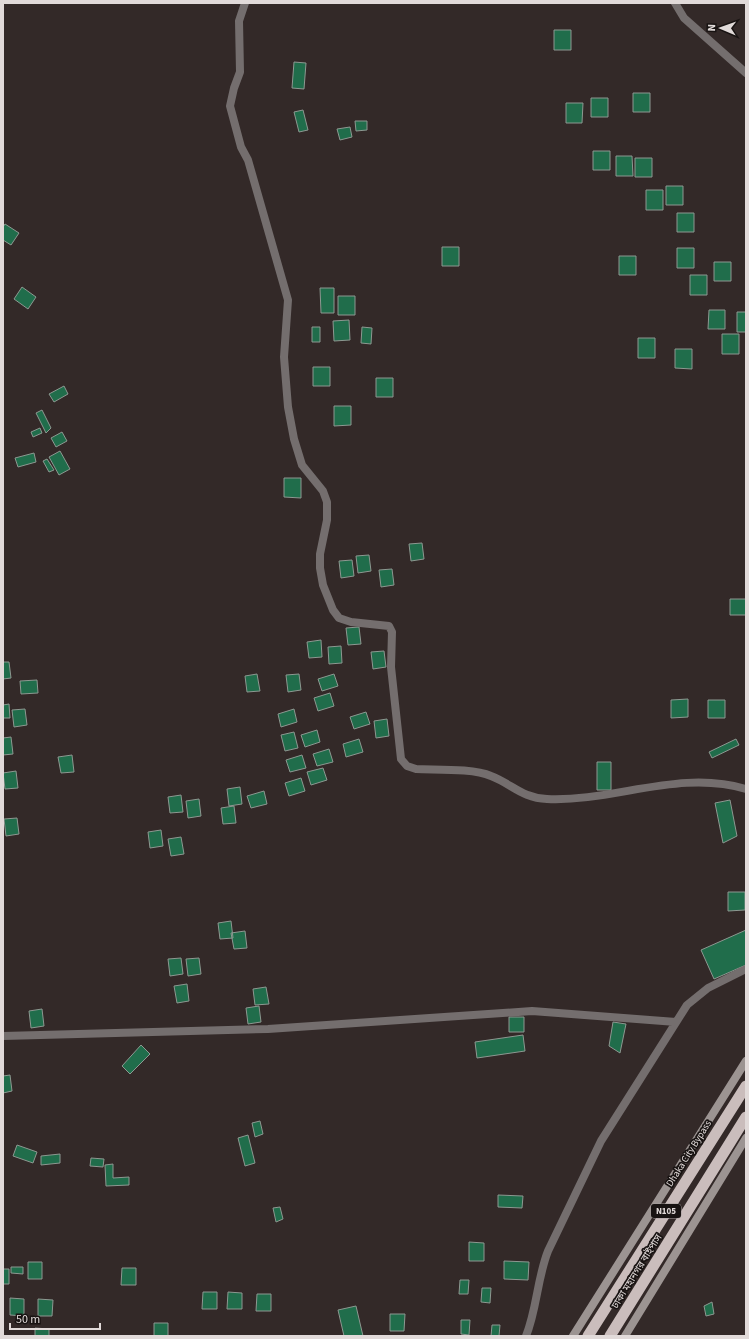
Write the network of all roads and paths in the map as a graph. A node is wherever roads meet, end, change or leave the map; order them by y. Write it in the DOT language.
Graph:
graph roads {
  1 [pos="245,3"];
  2 [pos="675,3"];
  3 [pos="746,73"];
  4 [pos="746,789"];
  5 [pos="746,969"];
  6 [pos="676,1022"];
  7 [pos="3,1036"];
  8 [pos="746,1061"];
  9 [pos="746,1086"];
  10 [pos="746,1117"];
  11 [pos="746,1138"];
  12 [pos="526,1336"];
  13 [pos="573,1336"];
  14 [pos="588,1336"];
  15 [pos="610,1336"];
  16 [pos="625,1336"];
  1 -- 4 [label="street"];
  2 -- 3 [label="street"];
  5 -- 6 [label="street"];
  6 -- 7 [label="street"];
  6 -- 12 [label="street"];
  8 -- 13 [label="main road"];
  9 -- 14 [label="highway, Dhaka City Bypass / N105"];
  10 -- 15 [label="highway, ঢাকা মহানগর বাইপাস / N105"];
  11 -- 16 [label="main road"];
}
